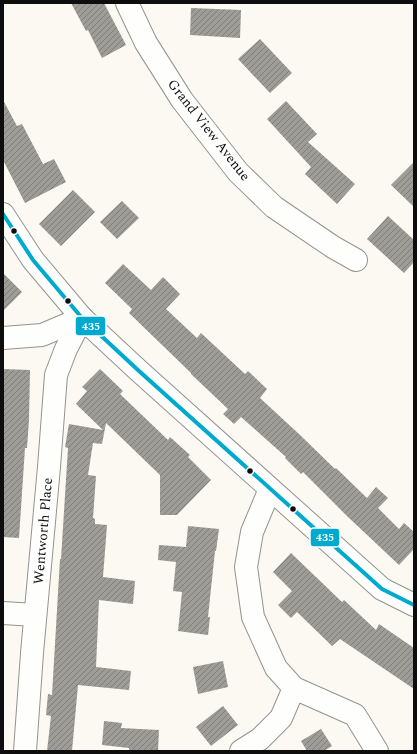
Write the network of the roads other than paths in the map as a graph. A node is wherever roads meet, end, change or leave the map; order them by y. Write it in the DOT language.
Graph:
graph roads {
  1 [pos="127,3"];
  2 [pos="3,214"];
  3 [pos="356,260"];
  4 [pos="82,318"];
  5 [pos="3,338"];
  6 [pos="270,489"];
  7 [pos="414,605"];
  8 [pos="3,613"];
  9 [pos="35,616"];
  10 [pos="294,688"];
  11 [pos="25,751"];
  12 [pos="241,751"];
  13 [pos="377,751"];
  1 -- 3 [label="street, Grand View Avenue"];
  2 -- 4 [label="street"];
  4 -- 5 [label="street"];
  4 -- 6 [label="street"];
  4 -- 9 [label="street, Wentworth Place"];
  6 -- 7 [label="street"];
  6 -- 10 [label="street"];
  8 -- 9 [label="street"];
  9 -- 11 [label="street, Wentworth Place"];
  10 -- 12 [label="street"];
  10 -- 13 [label="street"];
}
